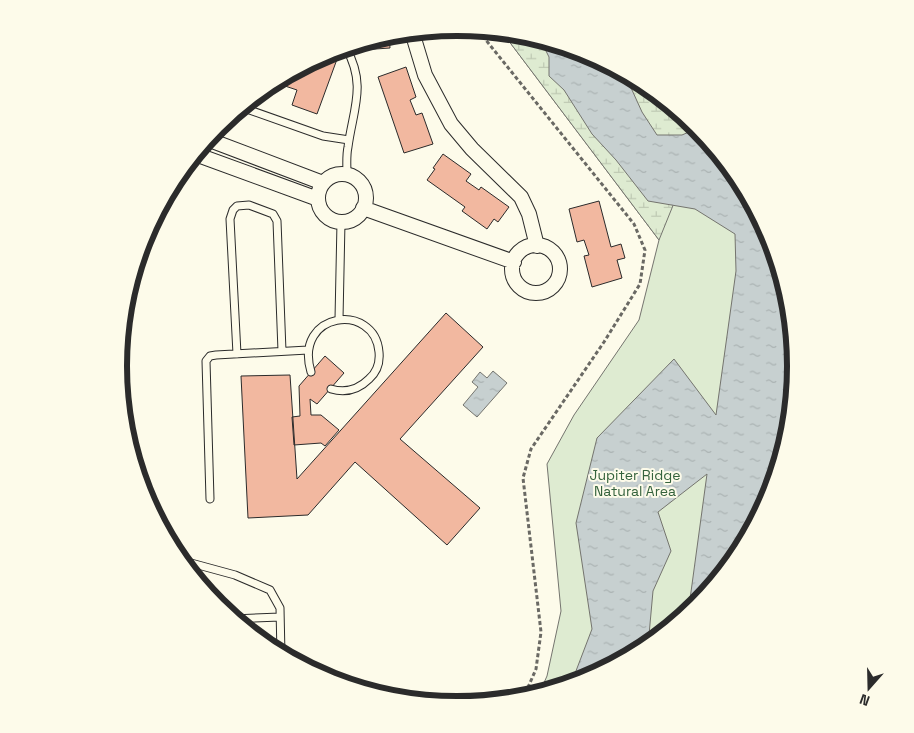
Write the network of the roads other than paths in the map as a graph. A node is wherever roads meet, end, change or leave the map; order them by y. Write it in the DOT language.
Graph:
graph roads {
  1 [pos="414,39"];
  2 [pos="349,55"];
  3 [pos="249,110"];
  4 [pos="349,140"];
  5 [pos="215,142"];
  6 [pos="202,157"];
  7 [pos="347,175"];
  8 [pos="324,183"];
  9 [pos="318,199"];
  10 [pos="363,208"];
  11 [pos="341,222"];
  12 [pos="537,246"];
  13 [pos="514,262"];
  14 [pos="339,319"];
  15 [pos="308,350"];
  16 [pos="282,351"];
  17 [pos="237,354"];
  18 [pos="312,372"];
  19 [pos="330,389"];
  20 [pos="210,498"];
  21 [pos="194,566"];
  22 [pos="280,617"];
  23 [pos="243,619"];
  24 [pos="281,646"];
  1 -- 12 [label="street"];
  2 -- 4 [label="lane"];
  3 -- 4 [label="lane"];
  4 -- 7 [label="lane"];
  5 -- 8 [label="street"];
  6 -- 9 [label="street"];
  7 -- 8 [label="street"];
  7 -- 10 [label="street"];
  8 -- 9 [label="street"];
  9 -- 11 [label="street"];
  10 -- 11 [label="street"];
  10 -- 13 [label="street"];
  11 -- 14 [label="lane"];
  12 -- 13 [label="street"];
  12 -- 13 [label="street"];
  14 -- 15 [label="lane"];
  14 -- 19 [label="lane"];
  15 -- 16 [label="lane"];
  15 -- 18 [label="lane"];
  16 -- 17 [label="lane"];
  16 -- 17 [label="lane"];
  17 -- 20 [label="lane"];
  21 -- 22 [label="lane"];
  22 -- 23 [label="lane"];
  22 -- 24 [label="lane"];
}
